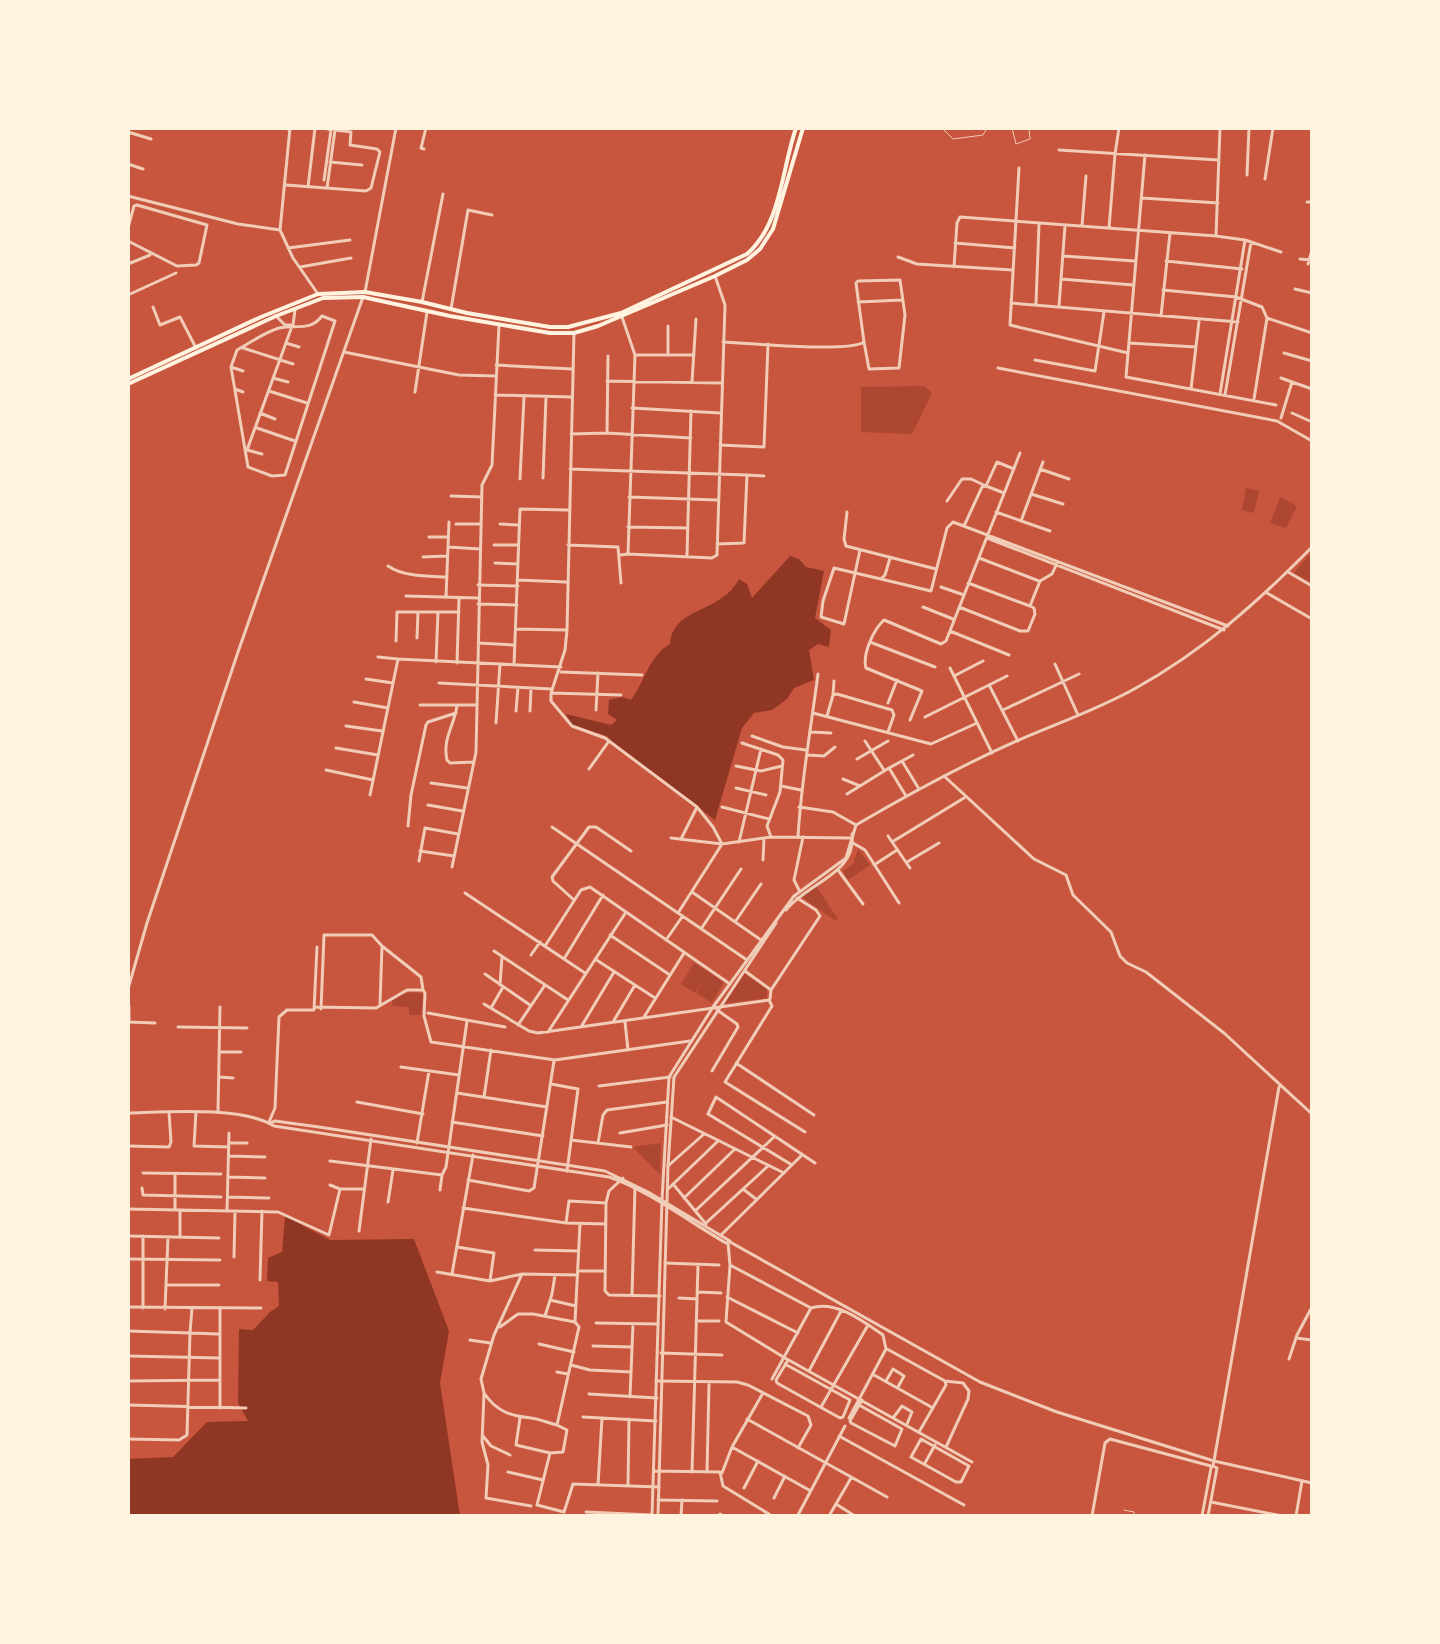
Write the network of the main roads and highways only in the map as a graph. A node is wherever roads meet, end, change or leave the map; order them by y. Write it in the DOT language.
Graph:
graph roads {
  1 [pos="796,128"];
  2 [pos="803,128"];
  3 [pos="364,294"];
  4 [pos="666,294"];
  5 [pos="252,324"];
  6 [pos="128,381"];
  1 -- 4 [label="main road"];
  2 -- 4 [label="main road"];
  3 -- 4 [label="main road"];
  3 -- 4 [label="main road"];
  3 -- 5 [label="main road"];
  3 -- 5 [label="main road"];
  5 -- 6 [label="main road"];
  5 -- 6 [label="main road"];
}
